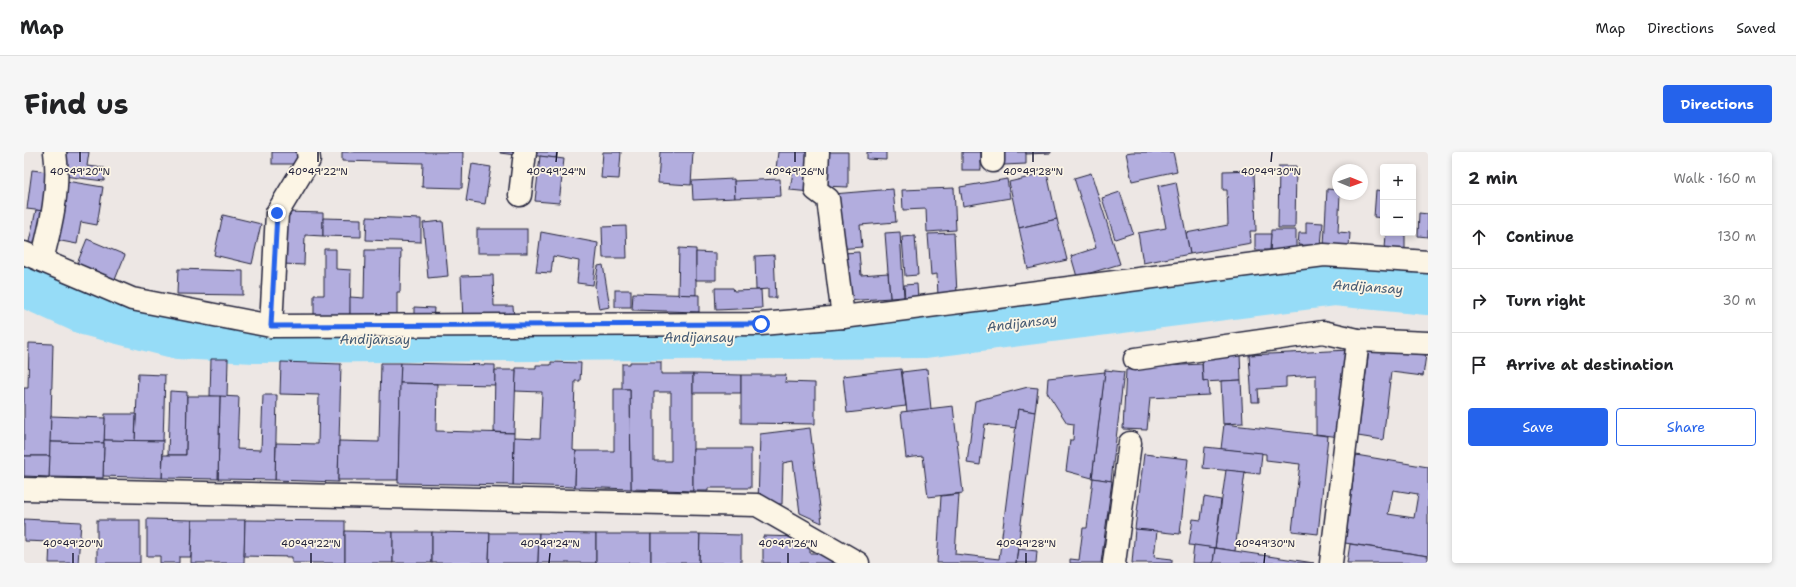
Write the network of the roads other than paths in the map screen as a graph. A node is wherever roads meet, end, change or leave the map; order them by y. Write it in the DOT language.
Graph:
graph roads {
  1 [pos="55,152"];
  2 [pos="308,152"];
  3 [pos="525,152"];
  4 [pos="818,152"];
  5 [pos="520,195"];
  6 [pos="33,256"];
  7 [pos="1428,262"];
  8 [pos="843,317"];
  9 [pos="271,326"];
  10 [pos="1358,340"];
  11 [pos="1428,344"];
  12 [pos="1135,359"];
  13 [pos="1130,443"];
  14 [pos="24,489"];
  15 [pos="858,563"];
  16 [pos="1114,563"];
  17 [pos="1331,563"];
  1 -- 6 [label="street"];
  2 -- 9 [label="street"];
  3 -- 5 [label="street"];
  4 -- 8 [label="street"];
  6 -- 9 [label="street"];
  7 -- 8 [label="street"];
  8 -- 9 [label="street"];
  10 -- 11 [label="street"];
  10 -- 12 [label="street"];
  10 -- 17 [label="street"];
  13 -- 16 [label="street"];
  14 -- 15 [label="street"];
}
